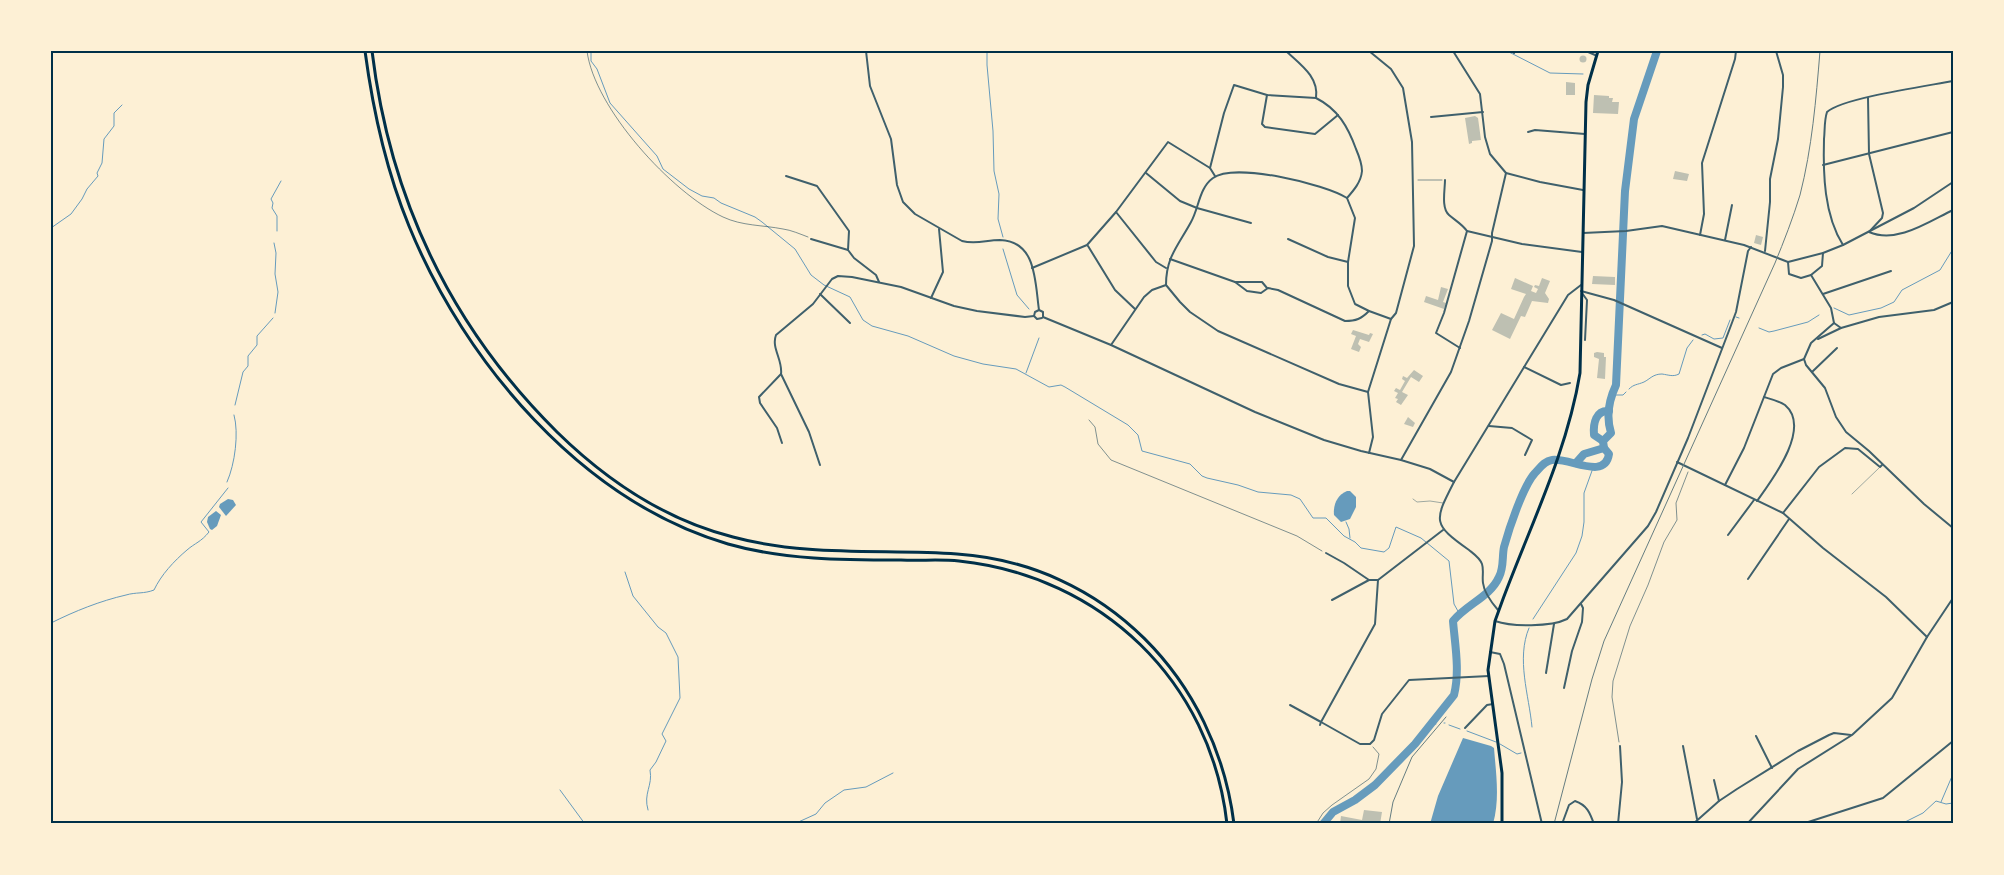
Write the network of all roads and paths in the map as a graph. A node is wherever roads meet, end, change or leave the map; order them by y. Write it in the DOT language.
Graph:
graph roads {
  1 [pos="365,51"];
  2 [pos="372,51"];
  3 [pos="587,51"];
  4 [pos="866,51"];
  5 [pos="1286,51"];
  6 [pos="1369,51"];
  7 [pos="1453,51"];
  8 [pos="1586,51"];
  9 [pos="1736,51"];
  10 [pos="1776,51"];
  11 [pos="1597,53"];
  12 [pos="1953,80"];
  13 [pos="1267,95"];
  14 [pos="1316,98"];
  15 [pos="1868,98"];
  16 [pos="1483,112"];
  17 [pos="1338,115"];
  18 [pos="1430,117"];
  19 [pos="1528,132"];
  20 [pos="1953,132"];
  21 [pos="1585,134"];
  22 [pos="1868,154"];
  23 [pos="1823,165"];
  24 [pos="1210,168"];
  25 [pos="1146,173"];
  26 [pos="1506,173"];
  27 [pos="786,176"];
  28 [pos="1215,176"];
  29 [pos="1414,180"];
  30 [pos="1445,180"];
  31 [pos="1953,183"];
  32 [pos="1583,190"];
  33 [pos="1347,198"];
  34 [pos="1732,205"];
  35 [pos="1196,208"];
  36 [pos="1953,210"];
  37 [pos="1116,212"];
  38 [pos="1251,223"];
  39 [pos="939,229"];
  40 [pos="1467,231"];
  41 [pos="1869,232"];
  42 [pos="1582,233"];
  43 [pos="1700,234"];
  44 [pos="1492,237"];
  45 [pos="811,239"];
  46 [pos="1288,239"];
  47 [pos="1725,240"];
  48 [pos="1087,245"];
  49 [pos="1843,245"];
  50 [pos="1751,247"];
  51 [pos="848,250"];
  52 [pos="1582,252"];
  53 [pos="1765,252"];
  54 [pos="1823,253"];
  55 [pos="1170,259"];
  56 [pos="1348,262"];
  57 [pos="1788,262"];
  58 [pos="1032,268"];
  59 [pos="1166,268"];
  60 [pos="1891,271"];
  61 [pos="1811,275"];
  62 [pos="879,282"];
  63 [pos="1235,282"];
  64 [pos="1166,285"];
  65 [pos="1581,285"];
  66 [pos="1268,288"];
  67 [pos="1581,291"];
  68 [pos="820,294"];
  69 [pos="1823,294"];
  70 [pos="931,298"];
  71 [pos="1953,302"];
  72 [pos="1135,309"];
  73 [pos="1039,310"];
  74 [pos="1368,311"];
  75 [pos="1034,316"];
  76 [pos="1043,317"];
  77 [pos="1391,319"];
  78 [pos="850,323"];
  79 [pos="1834,323"];
  80 [pos="1841,328"];
  81 [pos="1585,340"];
  82 [pos="1815,340"];
  83 [pos="1111,345"];
  84 [pos="1460,348"];
  85 [pos="1722,348"];
  86 [pos="1837,348"];
  87 [pos="1804,359"];
  88 [pos="1524,367"];
  89 [pos="1812,372"];
  90 [pos="781,374"];
  91 [pos="1570,383"];
  92 [pos="1368,392"];
  93 [pos="1764,397"];
  94 [pos="1089,420"];
  95 [pos="1489,426"];
  96 [pos="782,443"];
  97 [pos="1369,453"];
  98 [pos="1525,454"];
  99 [pos="1401,460"];
  100 [pos="1677,462"];
  101 [pos="820,465"];
  102 [pos="1881,466"];
  103 [pos="1690,468"];
  104 [pos="1454,482"];
  105 [pos="1724,485"];
  106 [pos="1852,494"];
  107 [pos="1413,498"];
  108 [pos="1754,500"];
  109 [pos="1757,501"];
  110 [pos="1443,503"];
  111 [pos="1783,513"];
  112 [pos="1789,520"];
  113 [pos="1953,528"];
  114 [pos="1443,530"];
  115 [pos="1728,535"];
  116 [pos="1326,554"];
  117 [pos="1748,579"];
  118 [pos="1369,580"];
  119 [pos="1378,580"];
  120 [pos="1953,598"];
  121 [pos="1332,600"];
  122 [pos="1580,604"];
  123 [pos="1498,611"];
  124 [pos="1495,621"];
  125 [pos="1554,624"];
  126 [pos="1927,637"];
  127 [pos="1490,652"];
  128 [pos="1546,673"];
  129 [pos="1488,676"];
  130 [pos="1564,688"];
  131 [pos="1492,704"];
  132 [pos="1290,705"];
  133 [pos="1320,723"];
  134 [pos="1464,728"];
  135 [pos="1852,735"];
  136 [pos="1756,736"];
  137 [pos="1953,741"];
  138 [pos="1370,744"];
  139 [pos="1620,746"];
  140 [pos="1683,746"];
  141 [pos="1772,768"];
  142 [pos="1714,780"];
  143 [pos="1719,801"];
  144 [pos="1697,819"];
  145 [pos="1227,824"];
  146 [pos="1234,824"];
  147 [pos="1316,824"];
  148 [pos="1502,824"];
  149 [pos="1542,824"];
  150 [pos="1562,824"];
  151 [pos="1594,824"];
  152 [pos="1618,824"];
  153 [pos="1693,824"];
  154 [pos="1747,824"];
  155 [pos="1802,824"];
  1 -- 145 [label="main road"];
  2 -- 146 [label="main road"];
  3 -- 45 [label="path"];
  4 -- 39 [label="street"];
  5 -- 14 [label="street"];
  6 -- 29 [label="street"];
  7 -- 16 [label="street"];
  8 -- 11 [label="street"];
  9 -- 43 [label="street"];
  10 -- 53 [label="street"];
  11 -- 21 [label="main road"];
  12 -- 15 [label="street"];
  13 -- 14 [label="street"];
  13 -- 17 [label="street"];
  13 -- 24 [label="street"];
  14 -- 17 [label="street"];
  15 -- 22 [label="street"];
  15 -- 23 [label="street"];
  16 -- 18 [label="street"];
  16 -- 26 [label="street"];
  17 -- 33 [label="street"];
  19 -- 21 [label="street"];
  20 -- 22 [label="street"];
  21 -- 32 [label="main road"];
  22 -- 23 [label="street"];
  22 -- 41 [label="street"];
  23 -- 49 [label="street"];
  24 -- 25 [label="street"];
  24 -- 28 [label="street"];
  25 -- 35 [label="street"];
  25 -- 37 [label="street"];
  26 -- 32 [label="street"];
  26 -- 44 [label="street"];
  27 -- 51 [label="street"];
  28 -- 33 [label="street"];
  28 -- 35 [label="street"];
  29 -- 30 [label="path"];
  29 -- 77 [label="street"];
  30 -- 40 [label="street"];
  31 -- 41 [label="street"];
  32 -- 42 [label="main road"];
  33 -- 56 [label="street"];
  34 -- 47 [label="street"];
  35 -- 38 [label="street"];
  35 -- 55 [label="street"];
  36 -- 41 [label="street"];
  37 -- 48 [label="street"];
  37 -- 59 [label="street"];
  39 -- 58 [label="street"];
  39 -- 70 [label="street"];
  40 -- 44 [label="street"];
  40 -- 84 [label="street"];
  41 -- 49 [label="street"];
  42 -- 43 [label="street"];
  42 -- 52 [label="main road"];
  43 -- 47 [label="street"];
  44 -- 52 [label="street"];
  44 -- 84 [label="street"];
  45 -- 51 [label="street"];
  46 -- 56 [label="street"];
  47 -- 50 [label="street"];
  48 -- 58 [label="street"];
  48 -- 72 [label="street"];
  49 -- 54 [label="street"];
  50 -- 53 [label="street"];
  50 -- 85 [label="street"];
  51 -- 62 [label="street"];
  52 -- 65 [label="main road"];
  53 -- 57 [label="street"];
  54 -- 57 [label="street"];
  54 -- 61 [label="street"];
  55 -- 59 [label="street"];
  55 -- 63 [label="street"];
  56 -- 74 [label="street"];
  57 -- 61 [label="street"];
  58 -- 73 [label="street"];
  59 -- 64 [label="street"];
  60 -- 69 [label="street"];
  61 -- 69 [label="street"];
  62 -- 68 [label="street"];
  62 -- 70 [label="street"];
  63 -- 66 [label="street"];
  63 -- 66 [label="street"];
  64 -- 72 [label="street"];
  64 -- 92 [label="street"];
  65 -- 67 [label="main road"];
  65 -- 88 [label="street"];
  66 -- 74 [label="street"];
  67 -- 81 [label="street"];
  67 -- 85 [label="street"];
  67 -- 123 [label="main road"];
  68 -- 78 [label="street"];
  68 -- 90 [label="street"];
  69 -- 79 [label="street"];
  70 -- 75 [label="street"];
  71 -- 80 [label="street"];
  72 -- 83 [label="street"];
  73 -- 75 [label="street"];
  73 -- 76 [label="street"];
  74 -- 77 [label="street"];
  75 -- 76 [label="street"];
  76 -- 83 [label="street"];
  77 -- 92 [label="street"];
  79 -- 80 [label="street"];
  79 -- 82 [label="street"];
  80 -- 82 [label="street"];
  82 -- 87 [label="street"];
  83 -- 97 [label="street"];
  84 -- 99 [label="street"];
  85 -- 100 [label="street"];
  86 -- 89 [label="street"];
  87 -- 89 [label="street"];
  87 -- 93 [label="street"];
  88 -- 91 [label="street"];
  88 -- 95 [label="street"];
  89 -- 102 [label="street"];
  90 -- 96 [label="street"];
  90 -- 101 [label="street"];
  92 -- 97 [label="street"];
  93 -- 105 [label="street"];
  93 -- 109 [label="street"];
  94 -- 116 [label="path"];
  95 -- 98 [label="street"];
  95 -- 104 [label="street"];
  97 -- 99 [label="street"];
  99 -- 104 [label="street"];
  100 -- 103 [label="street"];
  100 -- 122 [label="street"];
  102 -- 106 [label="lane"];
  102 -- 111 [label="street"];
  102 -- 113 [label="street"];
  103 -- 105 [label="street"];
  103 -- 139 [label="path"];
  104 -- 110 [label="street"];
  105 -- 108 [label="street"];
  107 -- 110 [label="lane"];
  108 -- 109 [label="street"];
  108 -- 115 [label="street"];
  109 -- 111 [label="street"];
  110 -- 114 [label="street"];
  111 -- 112 [label="street"];
  112 -- 117 [label="street"];
  112 -- 126 [label="street"];
  114 -- 119 [label="street"];
  114 -- 123 [label="street"];
  116 -- 118 [label="street"];
  118 -- 119 [label="street"];
  118 -- 121 [label="street"];
  119 -- 133 [label="street"];
  120 -- 126 [label="street"];
  122 -- 125 [label="street"];
  122 -- 130 [label="street"];
  123 -- 124 [label="main road"];
  124 -- 125 [label="street"];
  124 -- 127 [label="main road"];
  125 -- 128 [label="street"];
  126 -- 135 [label="street"];
  127 -- 129 [label="main road"];
  127 -- 149 [label="street"];
  129 -- 131 [label="main road"];
  129 -- 138 [label="street"];
  131 -- 134 [label="street"];
  131 -- 148 [label="main road"];
  132 -- 133 [label="street"];
  133 -- 138 [label="street"];
  135 -- 141 [label="street"];
  135 -- 154 [label="street"];
  136 -- 141 [label="street"];
  137 -- 155 [label="street"];
  138 -- 147 [label="path"];
  139 -- 152 [label="street"];
  140 -- 144 [label="street"];
  141 -- 143 [label="street"];
  142 -- 143 [label="street"];
  143 -- 144 [label="street"];
  144 -- 153 [label="street"];
  150 -- 151 [label="street"];
}
